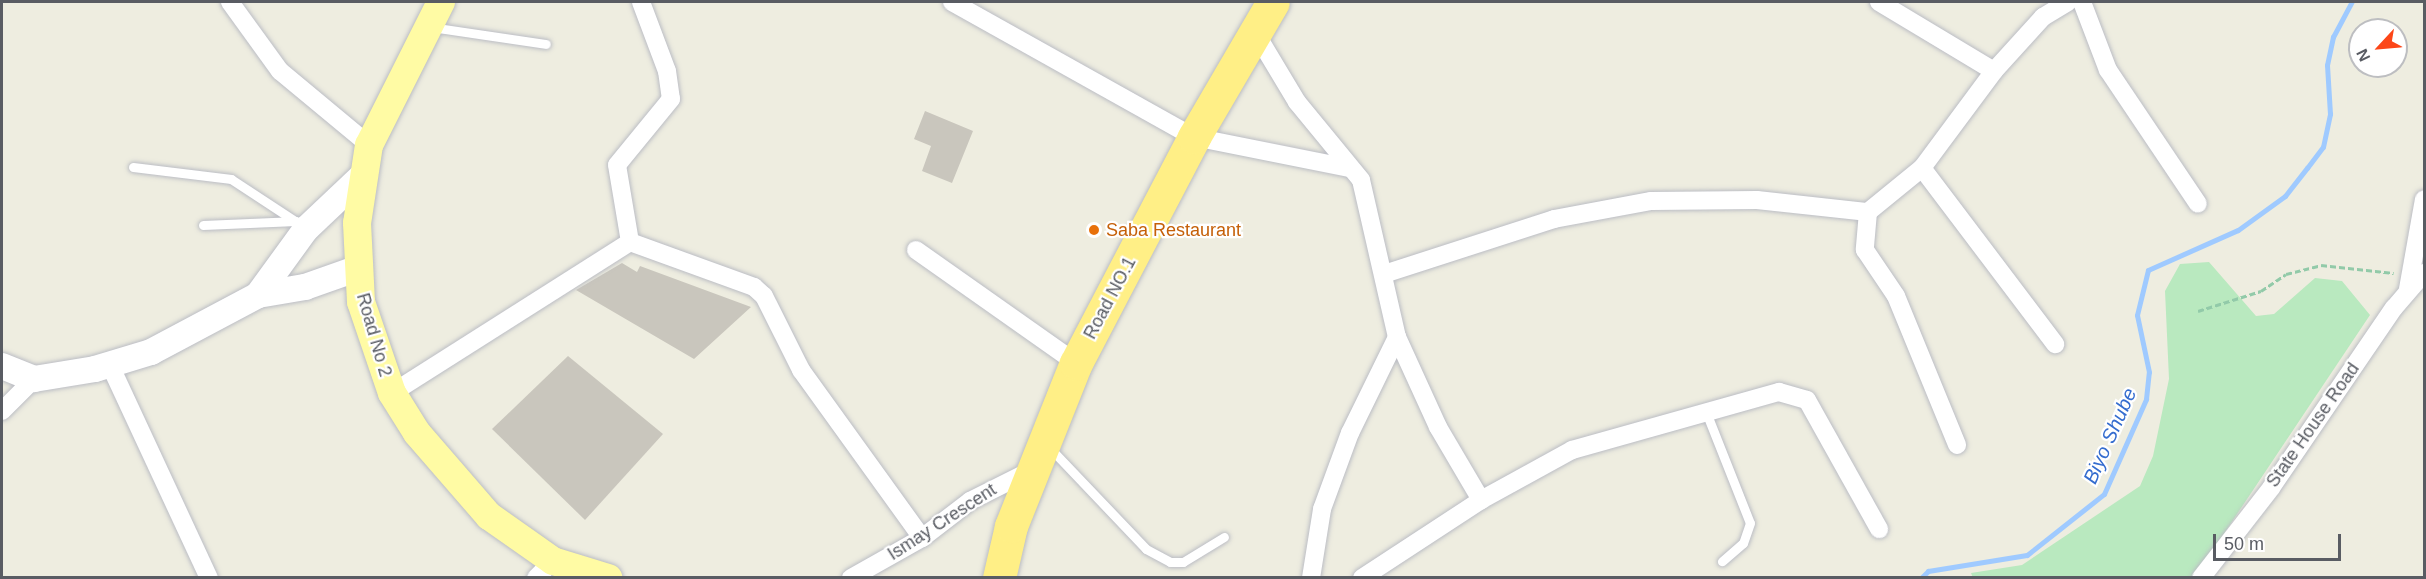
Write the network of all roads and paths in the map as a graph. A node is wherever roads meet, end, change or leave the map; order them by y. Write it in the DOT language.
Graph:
graph roads {
  1 [pos="230,2"];
  2 [pos="441,2"];
  3 [pos="641,2"];
  4 [pos="952,2"];
  5 [pos="1273,2"];
  6 [pos="1879,2"];
  7 [pos="2068,2"];
  8 [pos="2082,2"];
  9 [pos="429,27"];
  10 [pos="1255,32"];
  11 [pos="546,44"];
  12 [pos="1994,70"];
  13 [pos="1194,137"];
  14 [pos="369,145"];
  15 [pos="134,167"];
  16 [pos="1349,168"];
  17 [pos="1922,168"];
  18 [pos="362,176"];
  19 [pos="2424,198"];
  20 [pos="2198,204"];
  21 [pos="1868,212"];
  22 [pos="203,225"];
  23 [pos="301,225"];
  24 [pos="630,242"];
  25 [pos="916,250"];
  26 [pos="359,268"];
  27 [pos="1384,274"];
  28 [pos="2415,279"];
  29 [pos="258,295"];
  30 [pos="2198,312"];
  31 [pos="1397,337"];
  32 [pos="2055,344"];
  33 [pos="1076,363"];
  34 [pos="110,365"];
  35 [pos="2,366"];
  36 [pos="34,379"];
  37 [pos="392,393"];
  38 [pos="2,411"];
  39 [pos="1706,412"];
  40 [pos="1957,446"];
  41 [pos="1039,456"];
  42 [pos="1481,500"];
  43 [pos="1880,529"];
  44 [pos="1224,537"];
  45 [pos="922,538"];
  46 [pos="1722,561"];
  47 [pos="545,569"];
  48 [pos="209,578"];
  49 [pos="608,578"];
  50 [pos="851,578"];
  51 [pos="999,578"];
  52 [pos="1311,578"];
  53 [pos="1362,578"];
  54 [pos="2201,578"];
  1 -- 14 [label="street"];
  2 -- 9 [label="main road, Road No 2"];
  3 -- 24 [label="street"];
  4 -- 13 [label="street"];
  5 -- 10 [label="highway, Road NO.1"];
  6 -- 12 [label="street"];
  7 -- 12 [label="street"];
  8 -- 20 [label="street"];
  9 -- 11 [label="lane"];
  9 -- 14 [label="main road, Road No 2"];
  10 -- 13 [label="highway, Road NO.1"];
  10 -- 16 [label="street"];
  12 -- 17 [label="street"];
  13 -- 16 [label="street"];
  13 -- 33 [label="highway, Road NO.1"];
  14 -- 18 [label="main road, Road No 2"];
  15 -- 23 [label="lane"];
  16 -- 27 [label="street"];
  17 -- 21 [label="street"];
  17 -- 32 [label="street"];
  18 -- 23 [label="street"];
  18 -- 26 [label="main road, Road No 2"];
  19 -- 28 [label="street"];
  21 -- 27 [label="street"];
  21 -- 40 [label="street"];
  22 -- 23 [label="lane"];
  23 -- 29 [label="street"];
  24 -- 37 [label="street"];
  24 -- 45 [label="street"];
  25 -- 33 [label="street"];
  26 -- 29 [label="street"];
  26 -- 37 [label="main road, Road No 2"];
  27 -- 31 [label="street"];
  28 -- 30 [label="path"];
  28 -- 54 [label="street, State House Road"];
  29 -- 34 [label="street"];
  31 -- 42 [label="street"];
  31 -- 52 [label="street"];
  33 -- 41 [label="highway, Road NO.1"];
  34 -- 36 [label="street"];
  34 -- 48 [label="street"];
  35 -- 36 [label="street"];
  36 -- 38 [label="street"];
  37 -- 47 [label="main road, Road No 2"];
  39 -- 42 [label="street"];
  39 -- 43 [label="street"];
  39 -- 46 [label="lane"];
  41 -- 44 [label="lane"];
  41 -- 45 [label="street, Ismay Crescent"];
  41 -- 51 [label="highway, Road NO.1"];
  42 -- 53 [label="street"];
  45 -- 50 [label="street, Ismay Crescent"];
  47 -- 49 [label="main road, Road No 2"];
}
